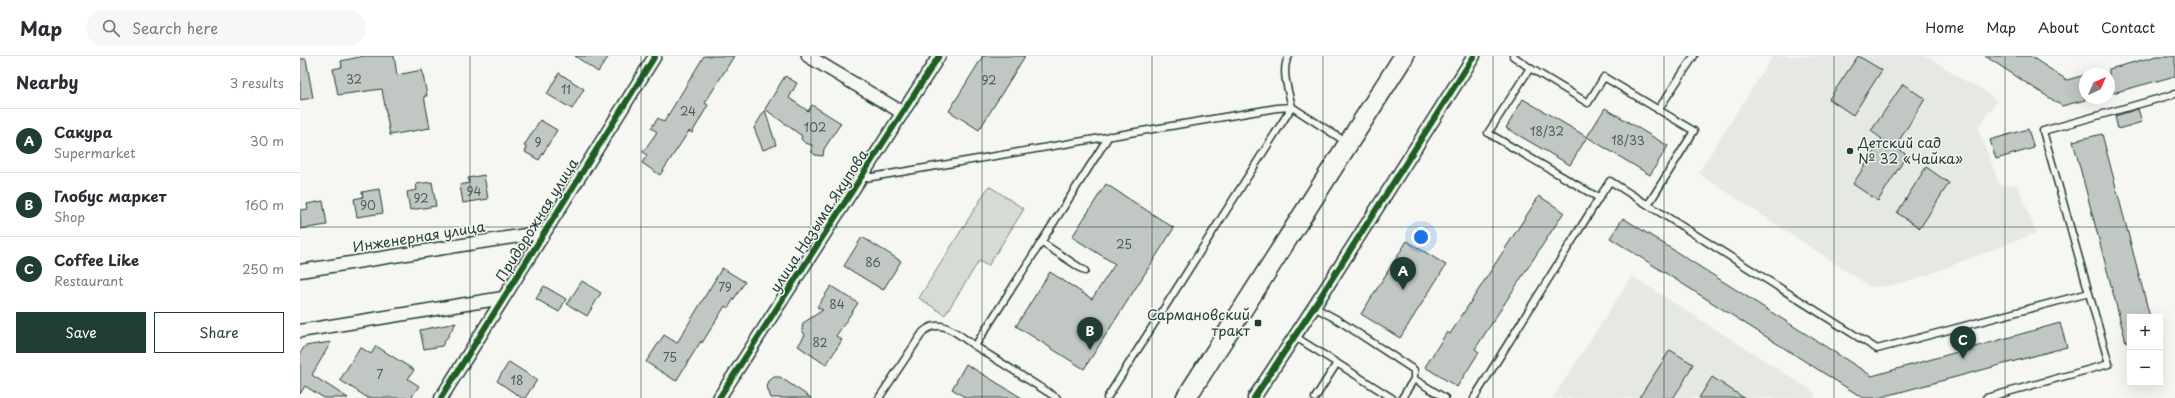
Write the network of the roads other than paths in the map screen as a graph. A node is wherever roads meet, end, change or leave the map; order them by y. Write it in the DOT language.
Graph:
graph roads {
  1 [pos="655,56"];
  2 [pos="808,56"];
  3 [pos="939,56"];
  4 [pos="1289,56"];
  5 [pos="1404,56"];
  6 [pos="1474,56"];
  7 [pos="1513,56"];
  8 [pos="1694,56"];
  9 [pos="1530,68"];
  10 [pos="2175,94"];
  11 [pos="1292,107"];
  12 [pos="1658,110"];
  13 [pos="903,113"];
  14 [pos="1109,136"];
  15 [pos="1348,143"];
  16 [pos="860,179"];
  17 [pos="1599,198"];
  18 [pos="1648,205"];
  19 [pos="544,232"];
  20 [pos="1041,242"];
  21 [pos="300,271"];
  22 [pos="1085,271"];
  23 [pos="2089,293"];
  24 [pos="503,298"];
  25 [pos="1314,307"];
  26 [pos="300,331"];
  27 [pos="1294,336"];
  28 [pos="975,346"];
  29 [pos="1337,363"];
  30 [pos="1414,379"];
  31 [pos="441,398"];
  32 [pos="719,398"];
  33 [pos="880,398"];
  34 [pos="1057,398"];
  35 [pos="1107,398"];
  36 [pos="1186,398"];
  37 [pos="1254,398"];
  38 [pos="1315,398"];
  39 [pos="1392,398"];
  40 [pos="1402,398"];
  41 [pos="1445,398"];
  42 [pos="1474,398"];
  43 [pos="1986,398"];
  1 -- 19 [label="street, Придорожная улица"];
  2 -- 13 [label="street"];
  3 -- 13 [label="street, улица Назыма Якупова"];
  4 -- 11 [label="lane"];
  5 -- 15 [label="main road"];
  6 -- 25 [label="street"];
  7 -- 9 [label="lane"];
  8 -- 12 [label="lane"];
  9 -- 12 [label="lane"];
  9 -- 17 [label="lane"];
  10 -- 23 [label="lane"];
  11 -- 14 [label="lane"];
  11 -- 15 [label="lane"];
  11 -- 35 [label="lane"];
  12 -- 18 [label="lane"];
  13 -- 16 [label="street, улица Назыма Якупова"];
  14 -- 16 [label="lane"];
  14 -- 20 [label="lane"];
  15 -- 36 [label="main road"];
  16 -- 32 [label="street, улица Назыма Якупова"];
  17 -- 18 [label="lane"];
  17 -- 42 [label="lane"];
  18 -- 23 [label="lane"];
  19 -- 21 [label="street, Инженерная улица"];
  19 -- 24 [label="street, Придорожная улица"];
  20 -- 22 [label="lane"];
  20 -- 28 [label="lane"];
  23 -- 43 [label="lane"];
  24 -- 26 [label="street"];
  24 -- 31 [label="street, Придорожная улица"];
  25 -- 27 [label="street"];
  25 -- 30 [label="lane"];
  27 -- 29 [label="lane"];
  27 -- 37 [label="street"];
  28 -- 33 [label="lane"];
  28 -- 34 [label="lane"];
  29 -- 38 [label="lane"];
  29 -- 39 [label="lane"];
  30 -- 40 [label="lane"];
  30 -- 41 [label="lane"];
}
